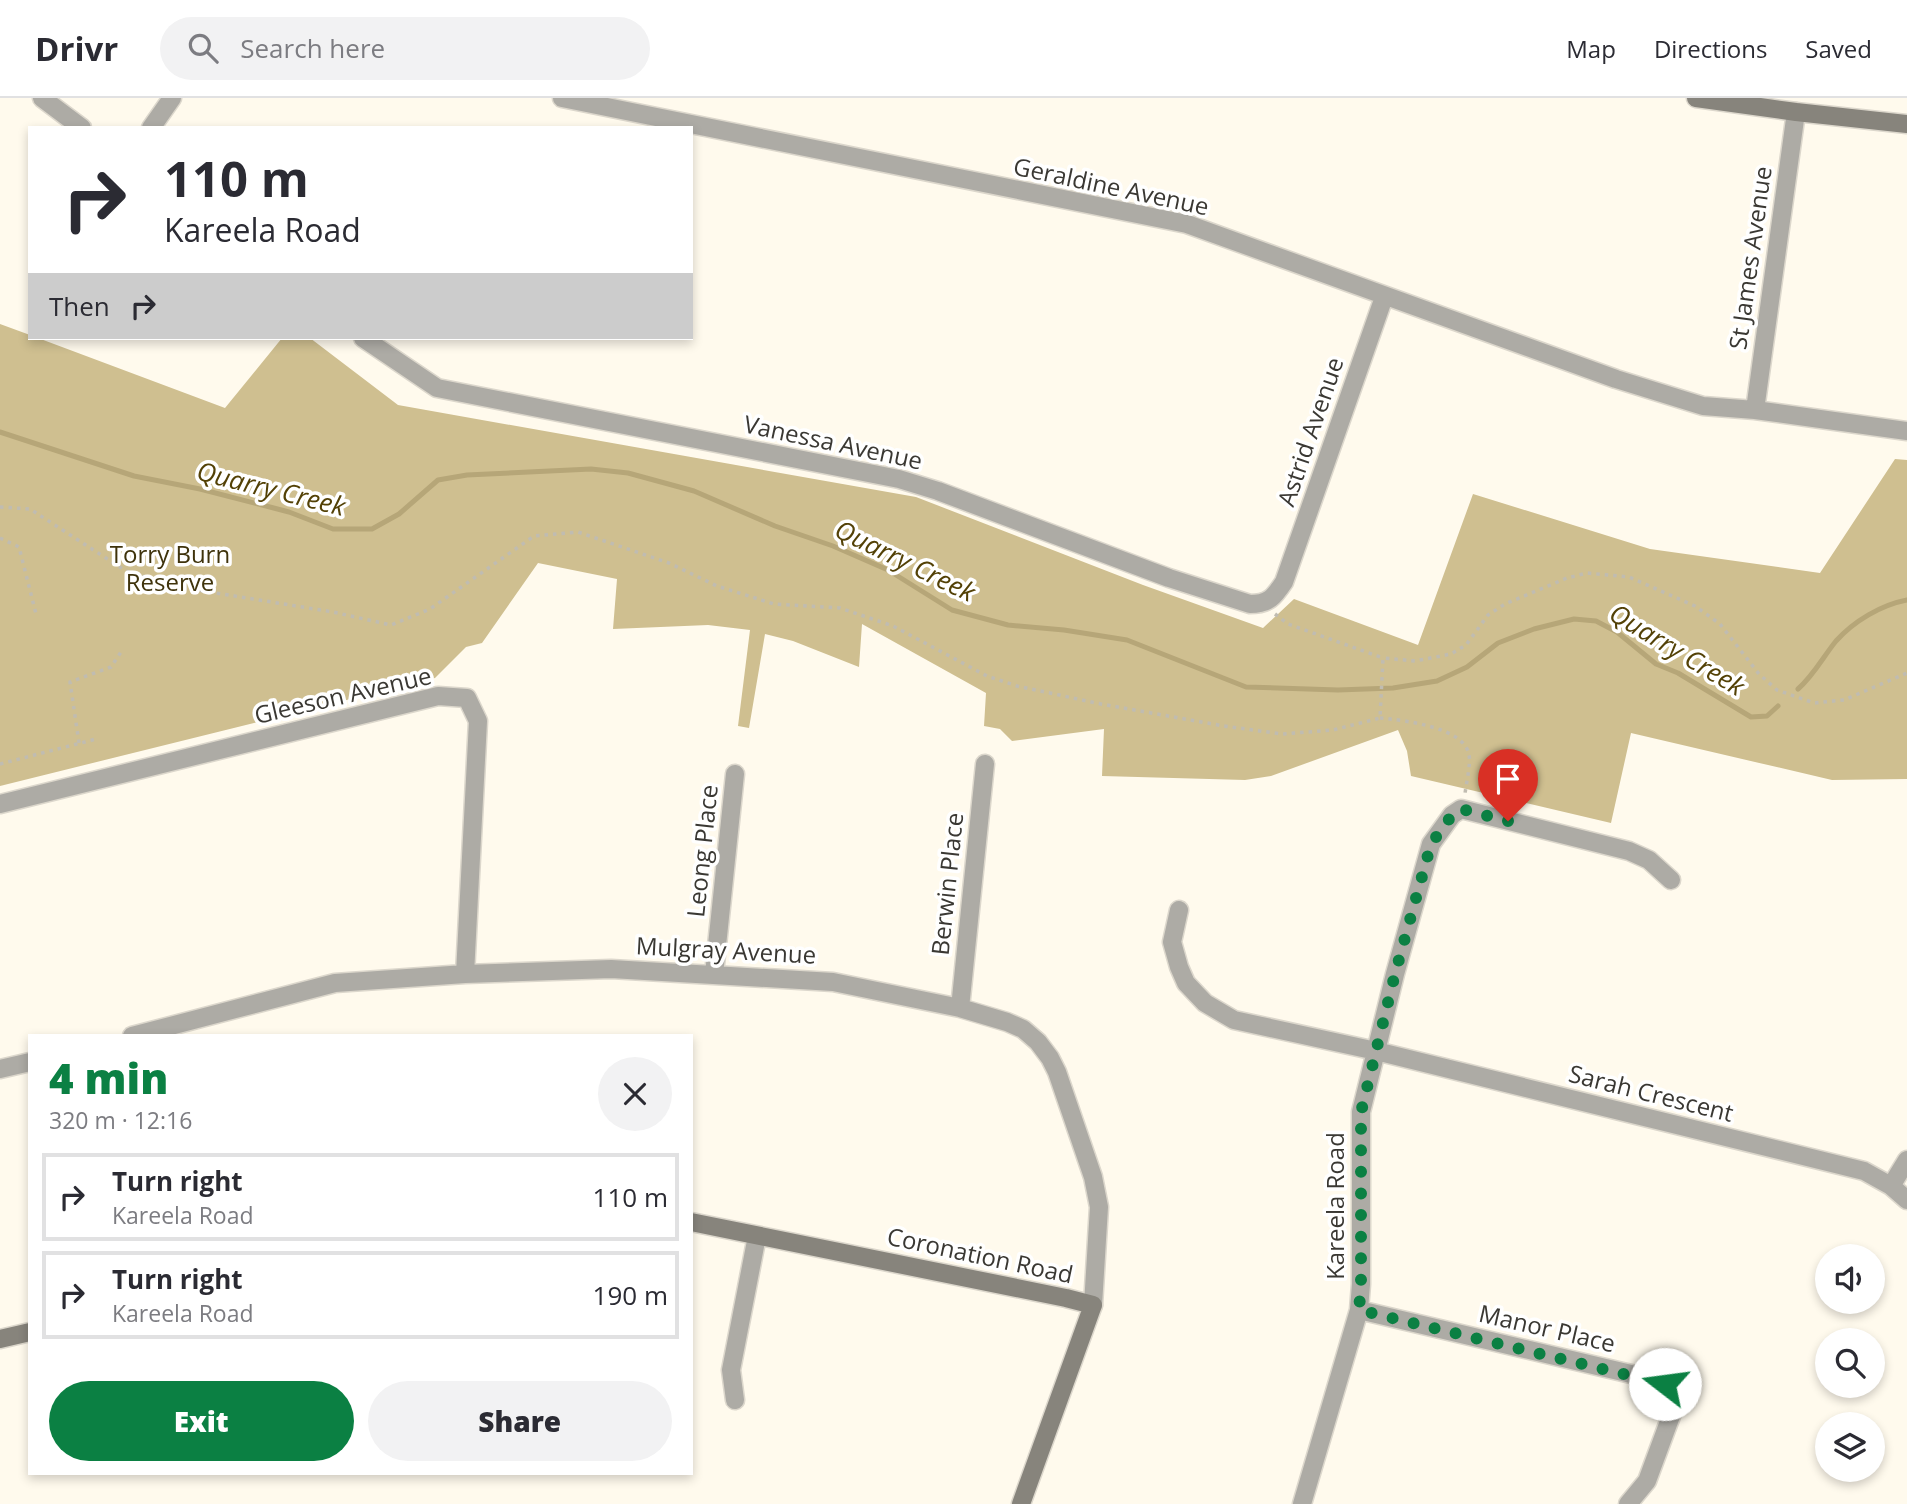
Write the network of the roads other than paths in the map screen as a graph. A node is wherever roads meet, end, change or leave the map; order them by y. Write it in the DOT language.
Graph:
graph roads {
  1 [pos="42,98"];
  2 [pos="172,98"];
  3 [pos="562,98"];
  4 [pos="1696,98"];
  5 [pos="1796,112"];
  6 [pos="1907,124"];
  7 [pos="79,126"];
  8 [pos="151,126"];
  9 [pos="1384,297"];
  10 [pos="366,340"];
  11 [pos="1755,410"];
  12 [pos="1907,431"];
  13 [pos="1262,604"];
  14 [pos="985,765"];
  15 [pos="735,774"];
  16 [pos="0,804"];
  17 [pos="1671,880"];
  18 [pos="1179,910"];
  19 [pos="465,974"];
  20 [pos="714,974"];
  21 [pos="960,1008"];
  22 [pos="142,1034"];
  23 [pos="1376,1051"];
  24 [pos="28,1062"];
  25 [pos="0,1069"];
  26 [pos="1907,1160"];
  27 [pos="1891,1186"];
  28 [pos="1907,1200"];
  29 [pos="693,1222"];
  30 [pos="757,1236"];
  31 [pos="1093,1305"];
  32 [pos="1359,1310"];
  33 [pos="28,1332"];
  34 [pos="0,1339"];
  35 [pos="735,1400"];
  36 [pos="1021,1504"];
  37 [pos="1302,1504"];
  38 [pos="1628,1504"];
  1 -- 7 [label="street"];
  2 -- 8 [label="street"];
  3 -- 9 [label="street, Geraldine Avenue"];
  4 -- 5 [label="street"];
  5 -- 6 [label="street"];
  5 -- 11 [label="street, St James Avenue"];
  9 -- 11 [label="street, Geraldine Avenue"];
  9 -- 13 [label="street, Astrid Avenue"];
  10 -- 13 [label="street, Vanessa Avenue"];
  11 -- 12 [label="street, Geraldine Avenue"];
  14 -- 21 [label="street, Berwin Place"];
  15 -- 20 [label="street, Leong Place"];
  16 -- 19 [label="street, Gleeson Avenue"];
  17 -- 23 [label="street, Kareela Road"];
  18 -- 23 [label="street, Sarah Crescent"];
  19 -- 20 [label="street, Mulgray Avenue"];
  19 -- 22 [label="street, Mulgray Avenue"];
  20 -- 21 [label="street, Mulgray Avenue"];
  21 -- 31 [label="street, Mulgray Avenue"];
  23 -- 27 [label="street, Sarah Crescent"];
  23 -- 32 [label="street, Kareela Road"];
  24 -- 25 [label="street"];
  26 -- 27 [label="street"];
  27 -- 28 [label="street, Sarah Crescent"];
  29 -- 30 [label="street, Coronation Road"];
  30 -- 31 [label="street, Coronation Road"];
  30 -- 35 [label="street"];
  31 -- 36 [label="street, Coronation Road"];
  32 -- 37 [label="street, Kareela Road"];
  32 -- 38 [label="street, Manor Place"];
  33 -- 34 [label="street"];
}
